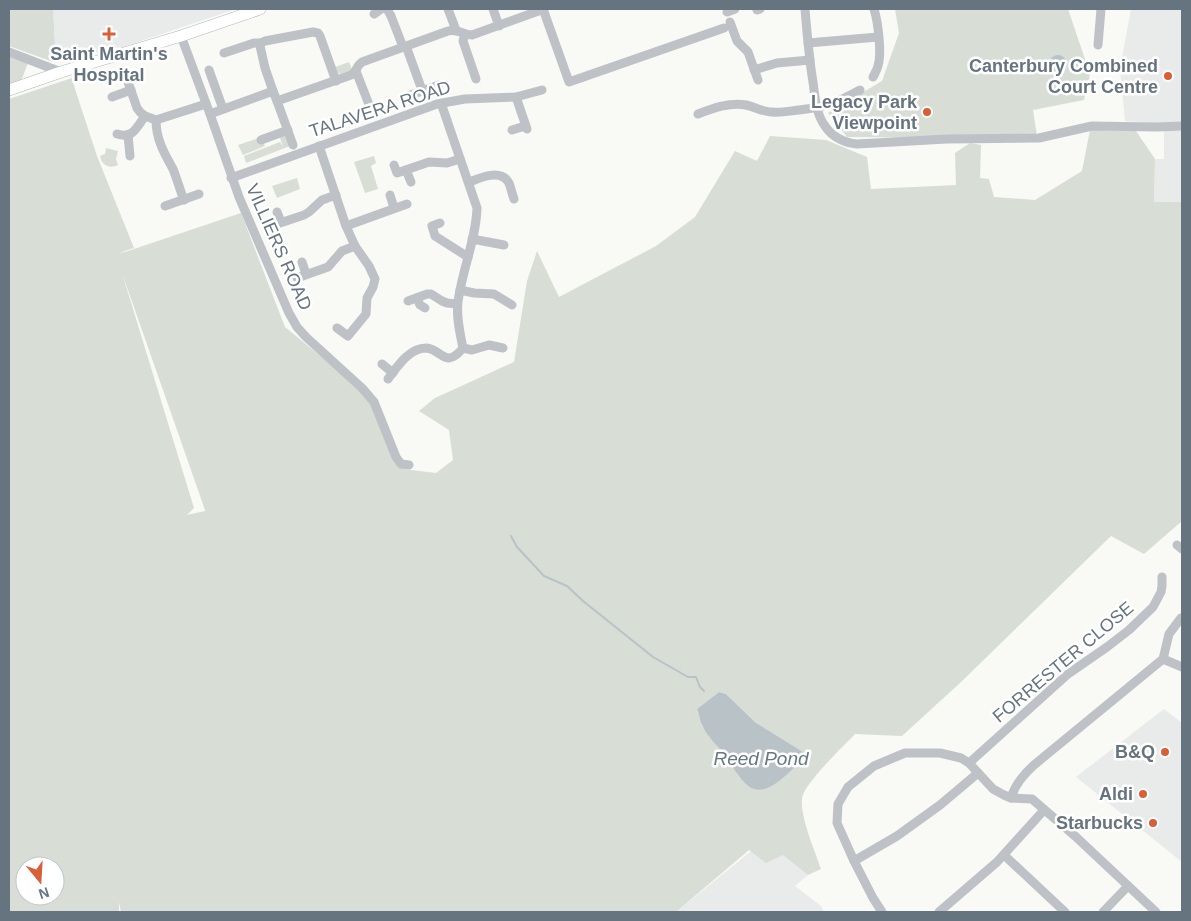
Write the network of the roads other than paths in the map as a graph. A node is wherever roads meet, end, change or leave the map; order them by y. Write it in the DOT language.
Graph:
graph roads {
  1 [pos="260,9"];
  2 [pos="387,9"];
  3 [pos="448,9"];
  4 [pos="493,9"];
  5 [pos="543,9"];
  6 [pos="805,9"];
  7 [pos="874,9"];
  8 [pos="1101,9"];
  9 [pos="499,26"];
  10 [pos="456,30"];
  11 [pos="465,34"];
  12 [pos="181,36"];
  13 [pos="878,37"];
  14 [pos="261,43"];
  15 [pos="808,43"];
  16 [pos="1098,45"];
  17 [pos="405,46"];
  18 [pos="9,52"];
  19 [pos="224,53"];
  20 [pos="810,60"];
  21 [pos="32,61"];
  22 [pos="209,70"];
  23 [pos="754,70"];
  24 [pos="61,72"];
  25 [pos="356,72"];
  26 [pos="873,77"];
  27 [pos="127,79"];
  28 [pos="476,79"];
  29 [pos="37,80"];
  30 [pos="758,80"];
  31 [pos="336,81"];
  32 [pos="439,84"];
  33 [pos="9,90"];
  34 [pos="130,90"];
  35 [pos="422,90"];
  36 [pos="542,90"];
  37 [pos="860,90"];
  38 [pos="273,91"];
  39 [pos="112,97"];
  40 [pos="405,97"];
  41 [pos="516,97"];
  42 [pos="277,101"];
  43 [pos="441,103"];
  44 [pos="206,104"];
  45 [pos="817,108"];
  46 [pos="223,109"];
  47 [pos="210,114"];
  48 [pos="698,114"];
  49 [pos="373,115"];
  50 [pos="145,116"];
  51 [pos="156,120"];
  52 [pos="1182,126"];
  53 [pos="288,130"];
  54 [pos="512,130"];
  55 [pos="117,134"];
  56 [pos="128,136"];
  57 [pos="261,140"];
  58 [pos="293,145"];
  59 [pos="318,146"];
  60 [pos="130,156"];
  61 [pos="460,159"];
  62 [pos="394,165"];
  63 [pos="406,170"];
  64 [pos="231,178"];
  65 [pos="411,182"];
  66 [pos="468,182"];
  67 [pos="199,194"];
  68 [pos="336,195"];
  69 [pos="390,195"];
  70 [pos="514,199"];
  71 [pos="184,200"];
  72 [pos="407,204"];
  73 [pos="165,206"];
  74 [pos="394,208"];
  75 [pos="277,212"];
  76 [pos="440,223"];
  77 [pos="346,226"];
  78 [pos="472,239"];
  79 [pos="504,245"];
  80 [pos="355,246"];
  81 [pos="468,257"];
  82 [pos="302,262"];
  83 [pos="306,274"];
  84 [pos="297,278"];
  85 [pos="460,290"];
  86 [pos="457,304"];
  87 [pos="512,305"];
  88 [pos="425,308"];
  89 [pos="337,328"];
  90 [pos="463,348"];
  91 [pos="503,348"];
  92 [pos="382,364"];
  93 [pos="409,465"];
  94 [pos="1162,577"];
  95 [pos="1181,618"];
  96 [pos="1163,659"];
  97 [pos="1182,667"];
  98 [pos="969,763"];
  99 [pos="978,773"];
  100 [pos="1011,798"];
  101 [pos="1044,810"];
  102 [pos="1004,855"];
  103 [pos="854,861"];
  104 [pos="1126,885"];
  105 [pos="882,912"];
  106 [pos="940,912"];
  107 [pos="1064,912"];
  108 [pos="1103,912"];
  109 [pos="1156,912"];
  1 -- 12 [label="main road"];
  2 -- 17 [label="street"];
  3 -- 10 [label="street"];
  4 -- 9 [label="street"];
  5 -- 9 [label="street"];
  5 -- 23 [label="street"];
  6 -- 15 [label="street"];
  7 -- 13 [label="street"];
  8 -- 16 [label="street"];
  9 -- 11 [label="street"];
  10 -- 11 [label="street"];
  10 -- 17 [label="street"];
  11 -- 28 [label="street"];
  12 -- 24 [label="main road"];
  12 -- 44 [label="street, VILLIERS ROAD"];
  13 -- 15 [label="street"];
  13 -- 26 [label="street"];
  14 -- 19 [label="street"];
  14 -- 31 [label="street"];
  14 -- 38 [label="street"];
  15 -- 20 [label="street"];
  17 -- 25 [label="street"];
  17 -- 35 [label="street"];
  18 -- 21 [label="street"];
  20 -- 23 [label="street"];
  20 -- 45 [label="street"];
  21 -- 24 [label="street"];
  21 -- 29 [label="street"];
  22 -- 46 [label="street"];
  23 -- 30 [label="street"];
  24 -- 29 [label="main road"];
  25 -- 31 [label="street"];
  25 -- 49 [label="street"];
  27 -- 34 [label="street"];
  29 -- 33 [label="main road"];
  31 -- 42 [label="street"];
  32 -- 35 [label="street"];
  34 -- 39 [label="street"];
  34 -- 50 [label="street"];
  35 -- 40 [label="street"];
  36 -- 41 [label="street, TALAVERA ROAD"];
  37 -- 45 [label="street"];
  38 -- 42 [label="street"];
  38 -- 46 [label="street"];
  41 -- 43 [label="street, TALAVERA ROAD"];
  41 -- 54 [label="street"];
  42 -- 53 [label="street"];
  43 -- 59 [label="street, TALAVERA ROAD"];
  43 -- 61 [label="street"];
  44 -- 47 [label="street, VILLIERS ROAD"];
  44 -- 51 [label="street"];
  45 -- 48 [label="street"];
  45 -- 52 [label="street"];
  46 -- 47 [label="street"];
  47 -- 64 [label="street, VILLIERS ROAD"];
  50 -- 51 [label="street"];
  50 -- 56 [label="street"];
  51 -- 71 [label="street"];
  53 -- 57 [label="street"];
  53 -- 58 [label="street"];
  55 -- 56 [label="street"];
  56 -- 60 [label="street"];
  59 -- 64 [label="street, TALAVERA ROAD"];
  59 -- 68 [label="street"];
  61 -- 63 [label="street"];
  61 -- 66 [label="street"];
  62 -- 63 [label="street"];
  63 -- 65 [label="street"];
  64 -- 93 [label="street, VILLIERS ROAD"];
  66 -- 70 [label="street"];
  66 -- 78 [label="street"];
  67 -- 71 [label="street"];
  68 -- 75 [label="street"];
  68 -- 77 [label="street"];
  69 -- 74 [label="street"];
  71 -- 73 [label="street"];
  72 -- 74 [label="street"];
  74 -- 77 [label="street"];
  76 -- 81 [label="street"];
  77 -- 80 [label="street"];
  78 -- 79 [label="street"];
  78 -- 81 [label="street"];
  80 -- 83 [label="street"];
  80 -- 89 [label="street"];
  81 -- 85 [label="street"];
  82 -- 83 [label="street"];
  83 -- 84 [label="street"];
  85 -- 86 [label="street"];
  85 -- 87 [label="street"];
  86 -- 88 [label="street"];
  86 -- 90 [label="street"];
  90 -- 91 [label="street"];
  90 -- 92 [label="street"];
  94 -- 98 [label="street, FORRESTER CLOSE"];
  95 -- 96 [label="street"];
  96 -- 97 [label="street"];
  96 -- 100 [label="street"];
  98 -- 99 [label="street"];
  98 -- 103 [label="street"];
  99 -- 100 [label="street"];
  99 -- 103 [label="street"];
  100 -- 101 [label="street"];
  101 -- 102 [label="street"];
  101 -- 104 [label="street"];
  102 -- 106 [label="street"];
  102 -- 107 [label="street"];
  103 -- 105 [label="street"];
  104 -- 108 [label="street"];
  104 -- 109 [label="street"];
}
